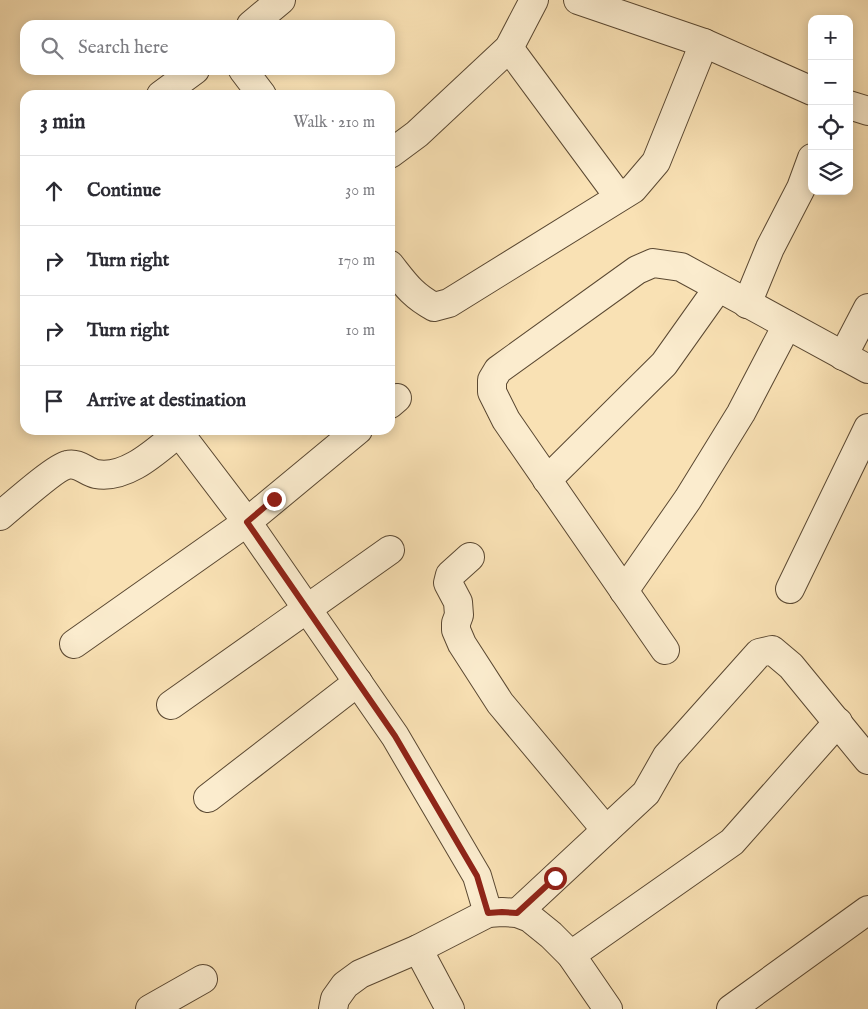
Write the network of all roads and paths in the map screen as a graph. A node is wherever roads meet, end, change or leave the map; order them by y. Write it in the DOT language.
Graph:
graph roads {
  1 [pos="281,0"];
  2 [pos="534,0"];
  3 [pos="578,0"];
  4 [pos="257,20"];
  5 [pos="704,43"];
  6 [pos="509,48"];
  7 [pos="188,75"];
  8 [pos="247,75"];
  9 [pos="808,88"];
  10 [pos="168,90"];
  11 [pos="258,90"];
  12 [pos="853,106"];
  13 [pos="868,111"];
  14 [pos="395,150"];
  15 [pos="808,170"];
  16 [pos="619,197"];
  17 [pos="395,272"];
  18 [pos="718,288"];
  19 [pos="747,304"];
  20 [pos="868,308"];
  21 [pos="787,326"];
  22 [pos="843,356"];
  23 [pos="868,370"];
  24 [pos="868,428"];
  25 [pos="175,435"];
  26 [pos="183,435"];
  27 [pos="351,435"];
  28 [pos="548,480"];
  29 [pos="0,516"];
  30 [pos="247,522"];
  31 [pos="390,550"];
  32 [pos="470,557"];
  33 [pos="790,589"];
  34 [pos="624,591"];
  35 [pos="307,609"];
  36 [pos="74,644"];
  37 [pos="665,650"];
  38 [pos="358,682"];
  39 [pos="171,705"];
  40 [pos="838,722"];
  41 [pos="868,760"];
  42 [pos="208,798"];
  43 [pos="606,830"];
  44 [pos="868,910"];
  45 [pos="488,913"];
  46 [pos="517,913"];
  47 [pos="418,949"];
  48 [pos="571,955"];
  49 [pos="204,979"];
  50 [pos="447,1008"];
  51 [pos="150,1009"];
  52 [pos="333,1009"];
  53 [pos="608,1009"];
  54 [pos="731,1009"];
  1 -- 4 [label="street"];
  2 -- 6 [label="street"];
  3 -- 5 [label="street"];
  5 -- 9 [label="street"];
  5 -- 16 [label="street"];
  6 -- 14 [label="street"];
  6 -- 16 [label="street"];
  7 -- 10 [label="street"];
  8 -- 11 [label="street"];
  12 -- 13 [label="street"];
  15 -- 19 [label="street"];
  16 -- 17 [label="street"];
  18 -- 19 [label="street"];
  18 -- 28 [label="street"];
  18 -- 28 [label="street"];
  19 -- 21 [label="street"];
  20 -- 22 [label="street"];
  21 -- 22 [label="street"];
  21 -- 34 [label="street"];
  22 -- 23 [label="street"];
  24 -- 33 [label="street"];
  25 -- 29 [label="street"];
  26 -- 30 [label="street"];
  27 -- 30 [label="street"];
  28 -- 34 [label="street"];
  30 -- 35 [label="street"];
  30 -- 36 [label="street"];
  31 -- 35 [label="street"];
  32 -- 43 [label="street"];
  34 -- 37 [label="street"];
  35 -- 38 [label="street"];
  35 -- 39 [label="street"];
  38 -- 42 [label="street"];
  38 -- 45 [label="street"];
  40 -- 41 [label="street"];
  40 -- 43 [label="street"];
  40 -- 48 [label="street"];
  43 -- 46 [label="street"];
  44 -- 54 [label="street"];
  45 -- 46 [label="street"];
  45 -- 47 [label="street"];
  46 -- 48 [label="street"];
  47 -- 50 [label="street"];
  47 -- 52 [label="street"];
  48 -- 53 [label="street"];
  49 -- 51 [label="street"];
}
